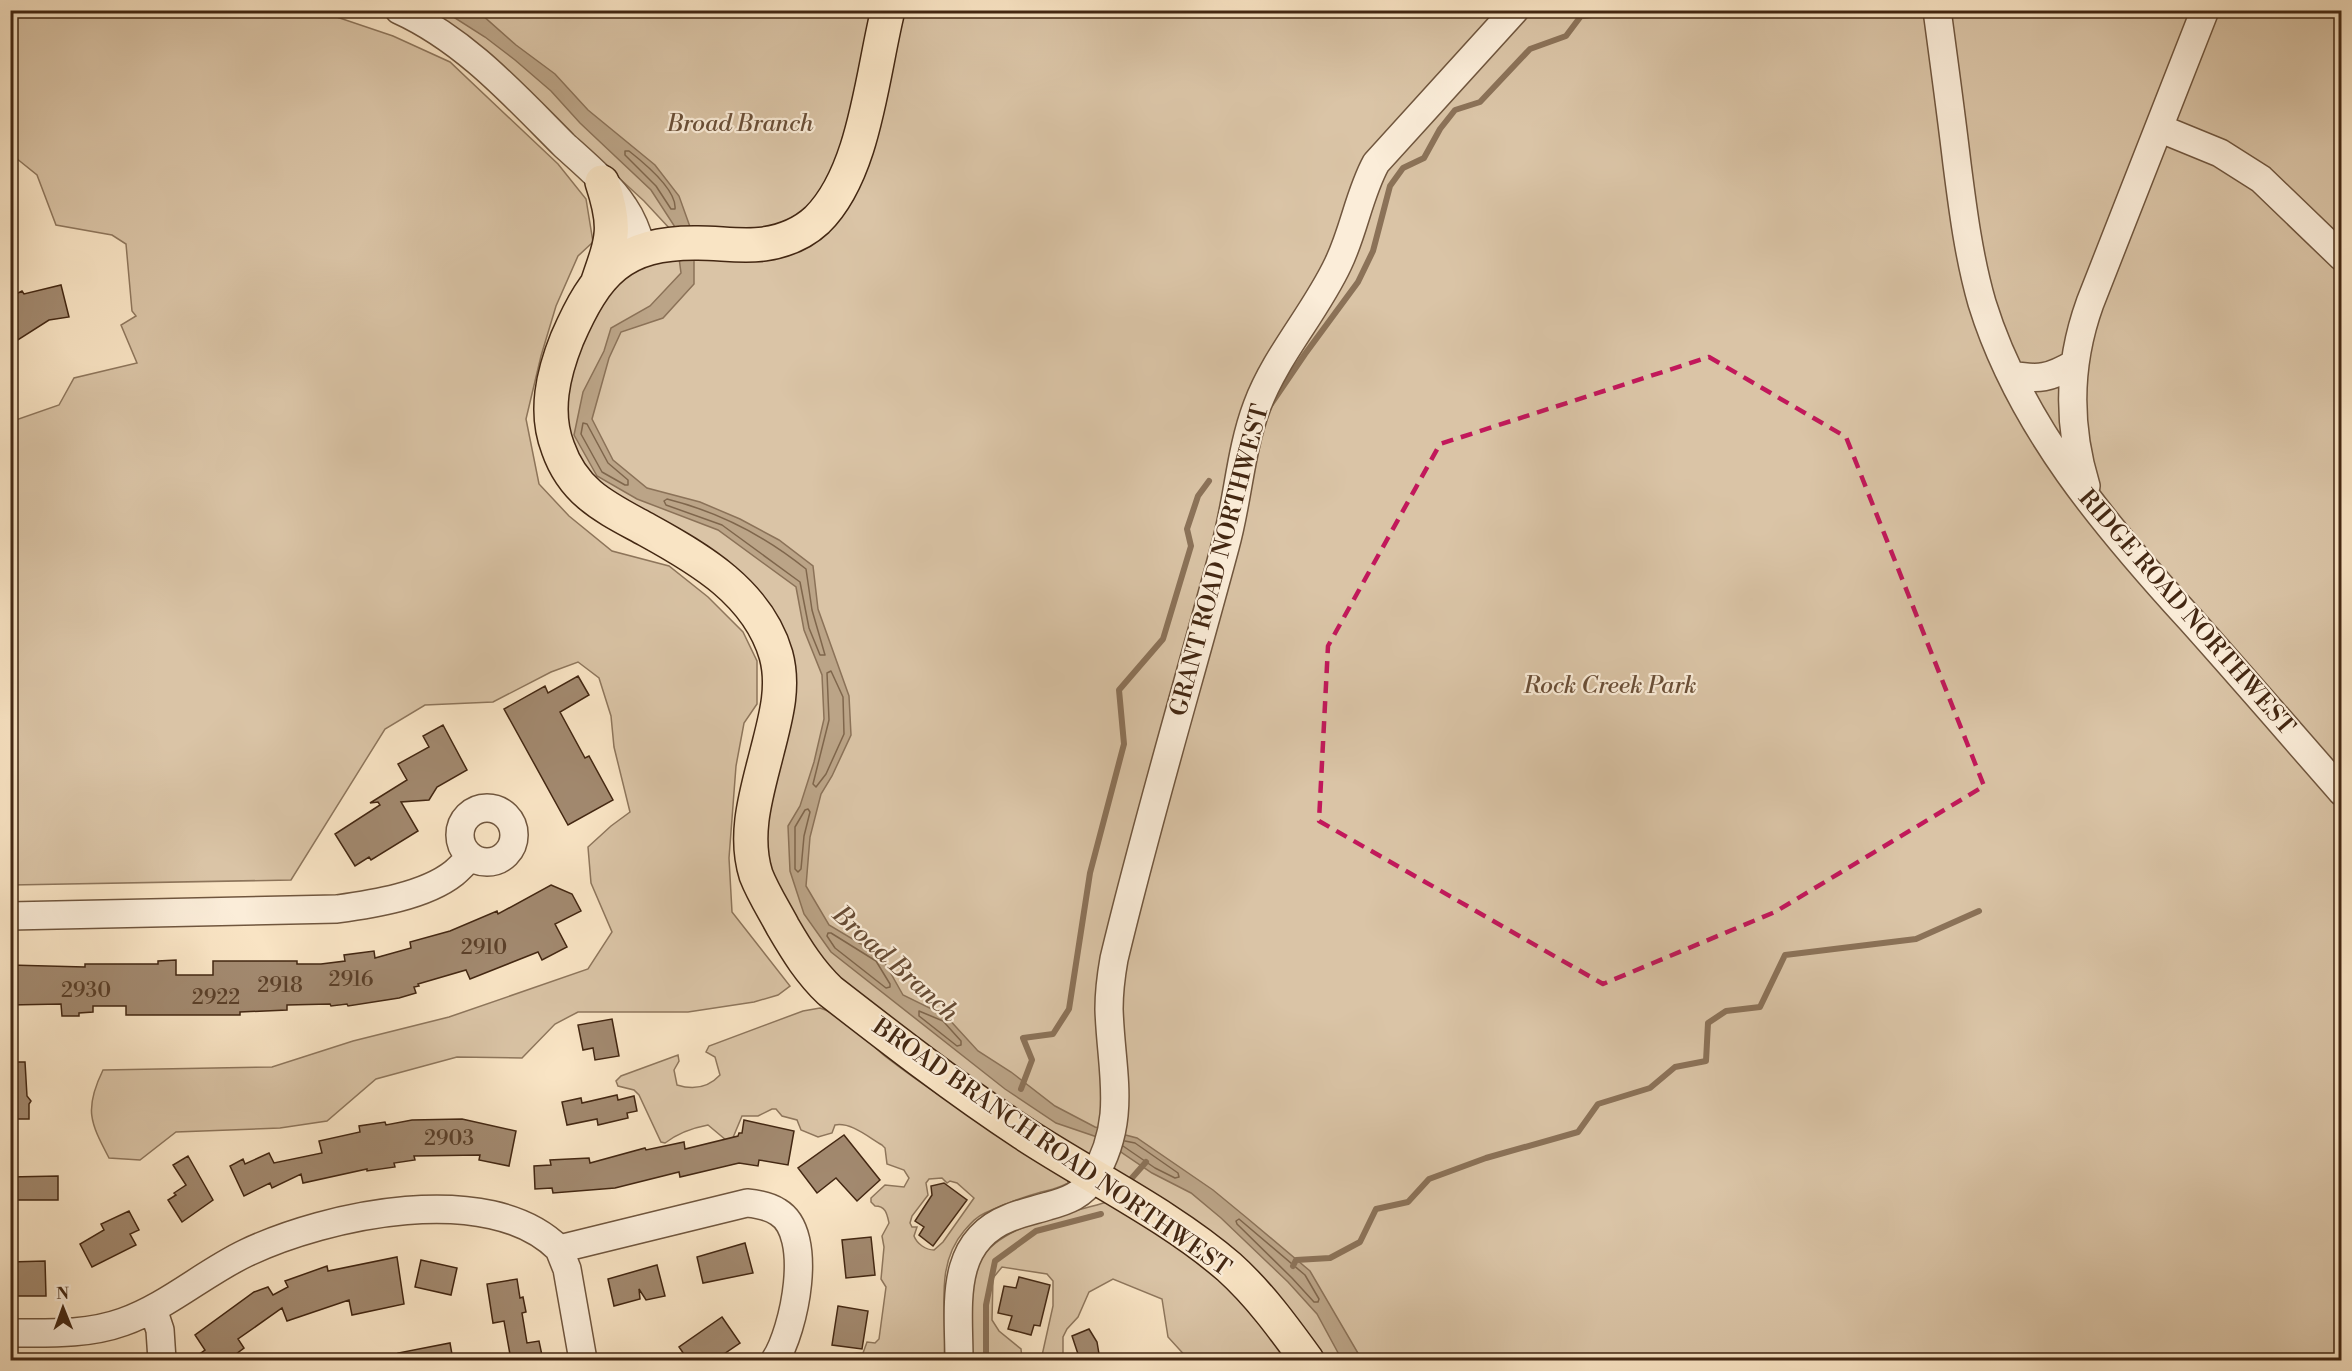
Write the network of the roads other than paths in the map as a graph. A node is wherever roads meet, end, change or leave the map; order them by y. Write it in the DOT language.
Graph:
graph roads {
  1 [pos="399,10"];
  2 [pos="888,10"];
  3 [pos="1515,10"];
  4 [pos="1937,10"];
  5 [pos="2205,10"];
  6 [pos="2158,128"];
  7 [pos="602,182"];
  8 [pos="642,249"];
  9 [pos="2342,257"];
  10 [pos="597,284"];
  11 [pos="2074,364"];
  12 [pos="2012,375"];
  13 [pos="2091,501"];
  14 [pos="2342,792"];
  15 [pos="471,857"];
  16 [pos="10,916"];
  17 [pos="1105,1150"];
  18 [pos="559,1249"];
  19 [pos="153,1309"];
  20 [pos="10,1333"];
  21 [pos="162,1360"];
  22 [pos="583,1360"];
  23 [pos="775,1360"];
  24 [pos="959,1360"];
  25 [pos="1307,1360"];
  1 -- 7 [label="street"];
  2 -- 8 [label="main road, BROAD BRANCH ROAD NORTHWEST"];
  3 -- 17 [label="street, GRANT ROAD NORTHWEST"];
  4 -- 12 [label="street, RIDGE ROAD NORTHWEST"];
  5 -- 6 [label="street"];
  6 -- 9 [label="street"];
  6 -- 11 [label="street"];
  7 -- 8 [label="street"];
  7 -- 10 [label="main road"];
  8 -- 10 [label="main road, BROAD BRANCH ROAD NORTHWEST"];
  10 -- 17 [label="main road, BROAD BRANCH ROAD NORTHWEST"];
  11 -- 12 [label="street"];
  11 -- 13 [label="street"];
  12 -- 13 [label="street, RIDGE ROAD NORTHWEST"];
  13 -- 14 [label="street, RIDGE ROAD NORTHWEST"];
  15 -- 16 [label="street"];
  17 -- 24 [label="street"];
  17 -- 25 [label="main road, BROAD BRANCH ROAD NORTHWEST"];
  18 -- 19 [label="street"];
  18 -- 22 [label="street"];
  18 -- 23 [label="street"];
  19 -- 20 [label="street"];
  19 -- 21 [label="street"];
}
